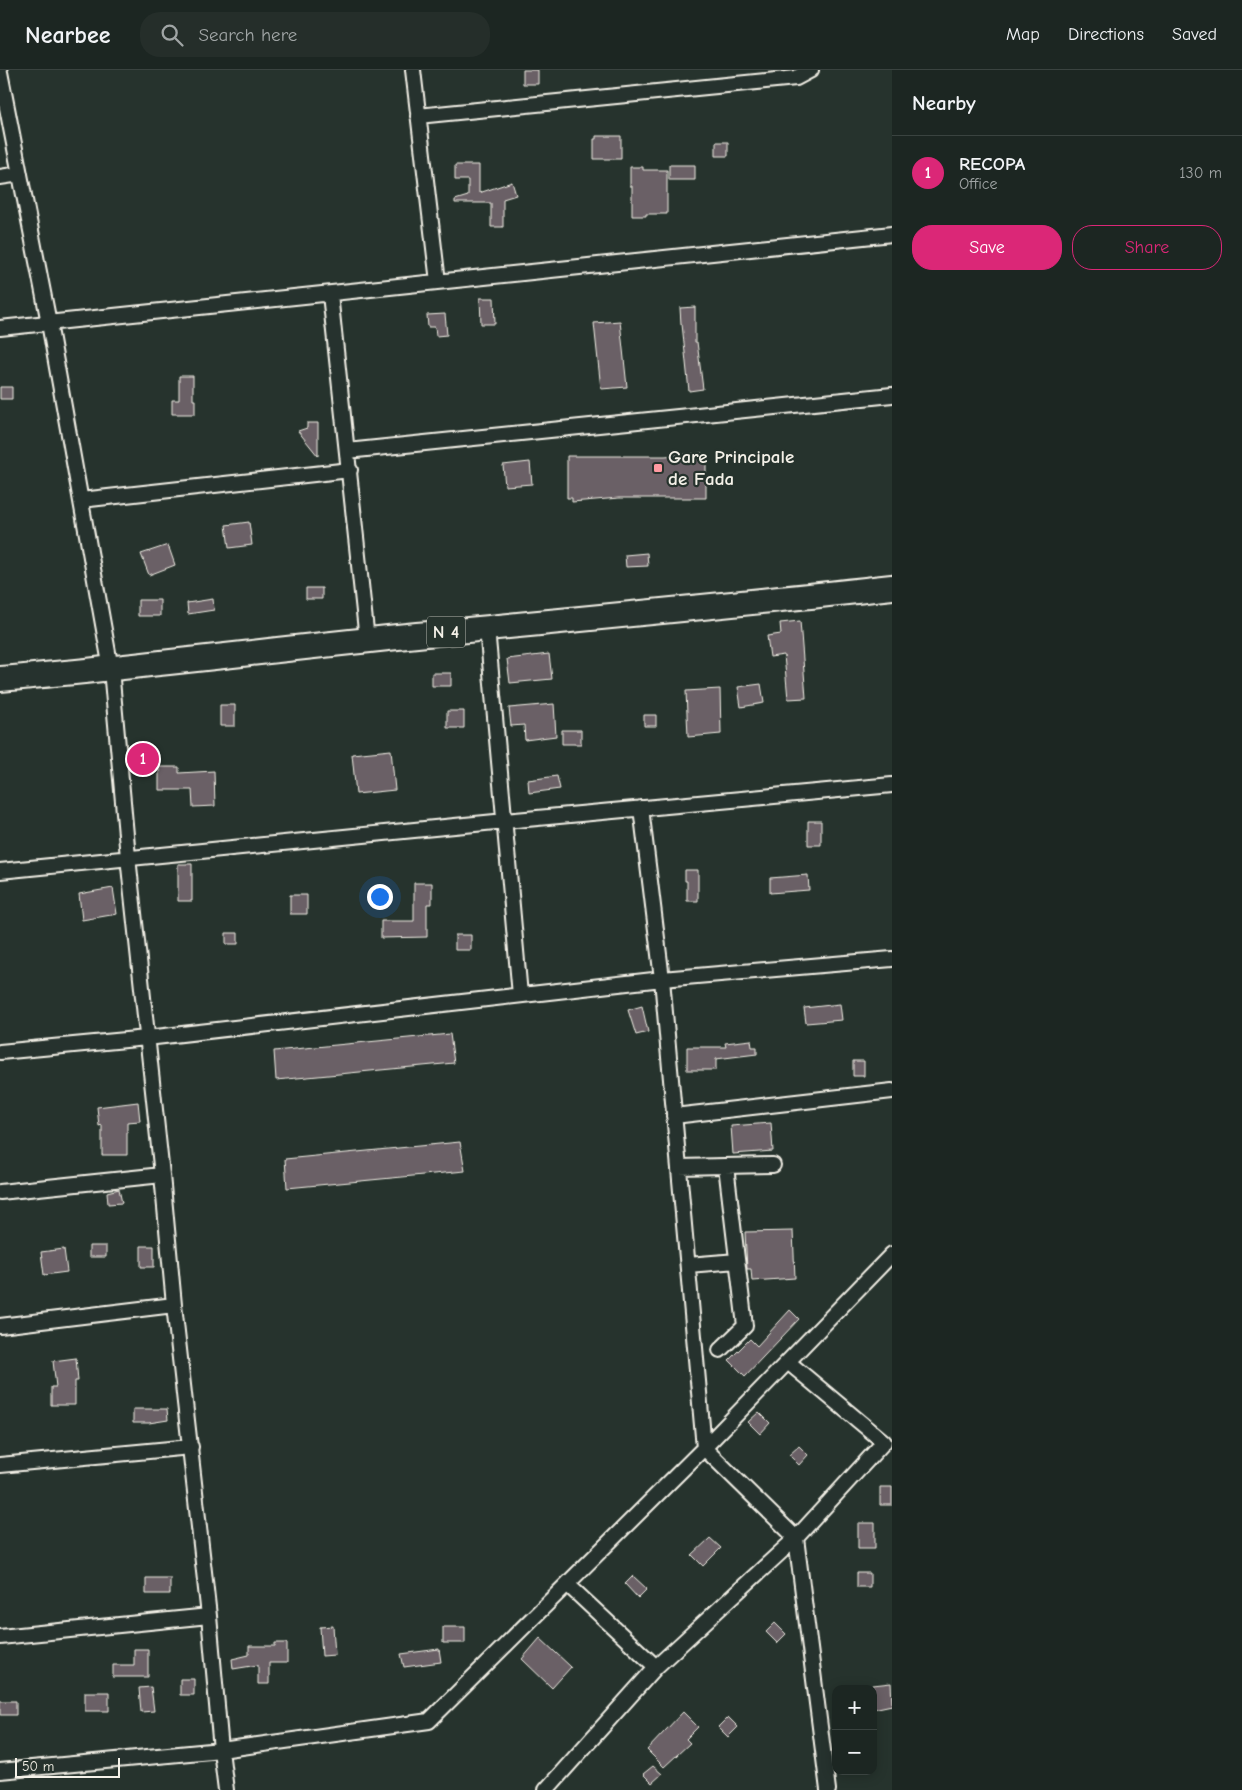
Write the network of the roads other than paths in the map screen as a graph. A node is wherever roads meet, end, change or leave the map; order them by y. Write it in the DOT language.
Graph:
graph roads {
  1 [pos="413,70"];
  2 [pos="811,70"];
  3 [pos="0,72"];
  4 [pos="418,116"];
  5 [pos="20,174"];
  6 [pos="0,177"];
  7 [pos="892,234"];
  8 [pos="438,282"];
  9 [pos="330,294"];
  10 [pos="49,323"];
  11 [pos="0,328"];
  12 [pos="892,395"];
  13 [pos="348,451"];
  14 [pos="350,470"];
  15 [pos="80,500"];
  16 [pos="892,587"];
  17 [pos="488,628"];
  18 [pos="367,640"];
  19 [pos="110,669"];
  20 [pos="0,679"];
  21 [pos="892,785"];
  22 [pos="640,808"];
  23 [pos="505,821"];
  24 [pos="128,857"];
  25 [pos="0,871"];
  26 [pos="892,958"];
  27 [pos="662,979"];
  28 [pos="520,996"];
  29 [pos="147,1038"];
  30 [pos="0,1052"];
  31 [pos="892,1091"];
  32 [pos="674,1116"];
  33 [pos="773,1165"];
  34 [pos="726,1166"];
  35 [pos="679,1167"];
  36 [pos="162,1175"];
  37 [pos="0,1192"];
  38 [pos="892,1254"];
  39 [pos="737,1261"];
  40 [pos="688,1265"];
  41 [pos="174,1306"];
  42 [pos="0,1326"];
  43 [pos="720,1350"];
  44 [pos="788,1362"];
  45 [pos="191,1447"];
  46 [pos="704,1448"];
  47 [pos="0,1465"];
  48 [pos="796,1538"];
  49 [pos="567,1584"];
  50 [pos="209,1616"];
  51 [pos="0,1637"];
  52 [pos="656,1667"];
  53 [pos="220,1750"];
  54 [pos="0,1771"];
  55 [pos="226,1790"];
  56 [pos="546,1790"];
  57 [pos="828,1790"];
  1 -- 4 [label="street"];
  2 -- 4 [label="street"];
  3 -- 5 [label="street"];
  4 -- 8 [label="street"];
  5 -- 6 [label="street"];
  5 -- 10 [label="street"];
  7 -- 8 [label="street"];
  8 -- 9 [label="street"];
  9 -- 10 [label="street"];
  9 -- 13 [label="street"];
  10 -- 11 [label="street"];
  10 -- 15 [label="street"];
  12 -- 13 [label="street"];
  13 -- 14 [label="street"];
  14 -- 15 [label="street"];
  14 -- 18 [label="street"];
  15 -- 19 [label="street"];
  16 -- 17 [label="highway, N 4"];
  17 -- 18 [label="highway, N 4"];
  17 -- 23 [label="street"];
  18 -- 19 [label="highway, N 4"];
  19 -- 20 [label="highway, N 4"];
  19 -- 24 [label="street"];
  21 -- 22 [label="street"];
  22 -- 23 [label="street"];
  22 -- 27 [label="street"];
  23 -- 24 [label="street"];
  23 -- 28 [label="street"];
  24 -- 25 [label="street"];
  24 -- 29 [label="street"];
  26 -- 27 [label="street"];
  27 -- 28 [label="street"];
  27 -- 32 [label="street"];
  28 -- 29 [label="street"];
  29 -- 30 [label="street"];
  29 -- 36 [label="street"];
  31 -- 32 [label="street"];
  32 -- 35 [label="street"];
  33 -- 34 [label="street"];
  34 -- 35 [label="street"];
  34 -- 39 [label="street"];
  35 -- 40 [label="street"];
  36 -- 37 [label="street"];
  36 -- 41 [label="street"];
  38 -- 44 [label="street"];
  39 -- 40 [label="street"];
  39 -- 43 [label="street"];
  40 -- 46 [label="street"];
  41 -- 42 [label="street"];
  41 -- 45 [label="street"];
  44 -- 46 [label="street"];
  44 -- 48 [label="street"];
  45 -- 47 [label="street"];
  45 -- 50 [label="street"];
  46 -- 48 [label="street"];
  46 -- 49 [label="street"];
  48 -- 52 [label="street"];
  48 -- 57 [label="street"];
  49 -- 52 [label="street"];
  49 -- 53 [label="street"];
  50 -- 51 [label="street"];
  50 -- 53 [label="street"];
  52 -- 56 [label="street"];
  53 -- 54 [label="street"];
  53 -- 55 [label="street"];
}
